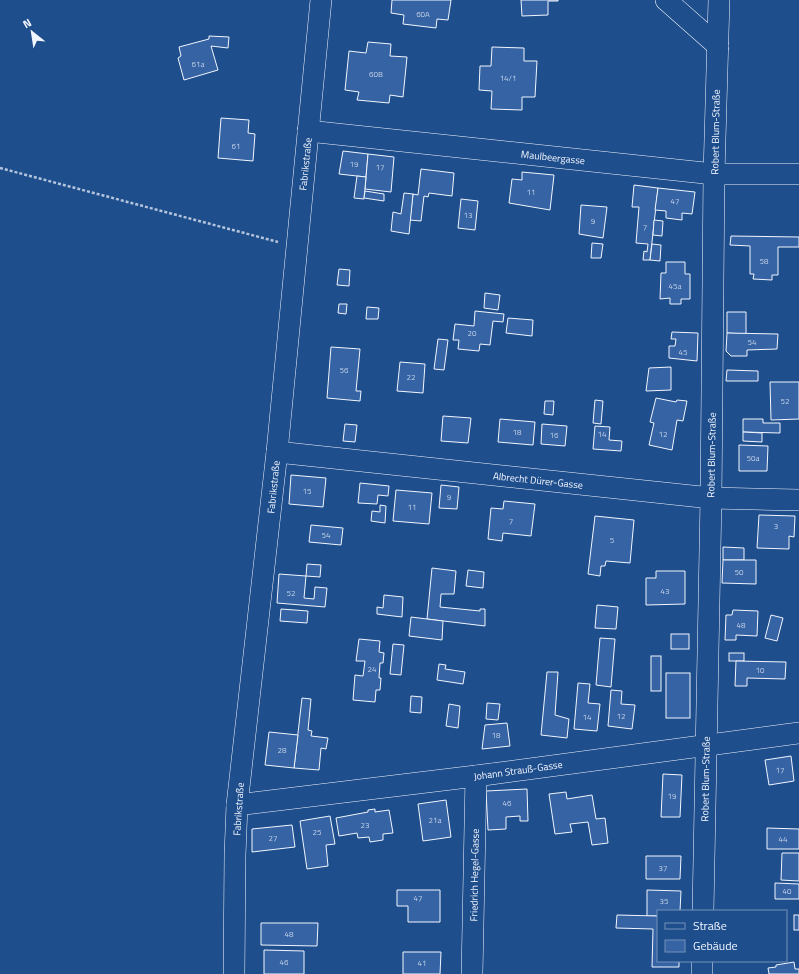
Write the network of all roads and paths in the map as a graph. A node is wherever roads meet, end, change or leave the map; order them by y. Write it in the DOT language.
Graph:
graph roads {
  1 [pos="321,0"];
  2 [pos="666,0"];
  3 [pos="719,0"];
  4 [pos="718,46"];
  5 [pos="308,131"];
  6 [pos="0,168"];
  7 [pos="714,174"];
  8 [pos="799,174"];
  9 [pos="296,246"];
  10 [pos="277,452"];
  11 [pos="710,498"];
  12 [pos="799,500"];
  13 [pos="799,733"];
  14 [pos="706,744"];
  15 [pos="476,776"];
  16 [pos="237,805"];
  17 [pos="703,910"];
  18 [pos="702,962"];
  19 [pos="234,974"];
  20 [pos="472,974"];
  21 [pos="702,974"];
  1 -- 5 [label="street, Fabrikstraße"];
  2 -- 4 [label="street"];
  3 -- 4 [label="street, Robert Blum-Straße"];
  4 -- 7 [label="street, Robert Blum-Straße"];
  5 -- 7 [label="street, Maulbeergasse"];
  5 -- 9 [label="street, Fabrikstraße"];
  6 -- 9 [label="path"];
  7 -- 8 [label="street, Maulbeergasse"];
  7 -- 11 [label="street, Robert Blum-Straße"];
  9 -- 10 [label="street, Fabrikstraße"];
  10 -- 11 [label="street, Albrecht Dürer-Gasse"];
  10 -- 16 [label="street, Fabrikstraße"];
  11 -- 12 [label="street, Albrecht Dürer-Gasse"];
  11 -- 14 [label="street, Robert Blum-Straße"];
  13 -- 14 [label="street, Johann Strauß-Gasse"];
  14 -- 15 [label="street, Johann Strauß-Gasse"];
  14 -- 17 [label="street, Robert Blum-Straße"];
  15 -- 16 [label="street, Johann Strauß-Gasse"];
  15 -- 20 [label="street, Friedrich Hegel-Gasse"];
  16 -- 19 [label="street, Fabrikstraße"];
  18 -- 21 [label="street"];
}
